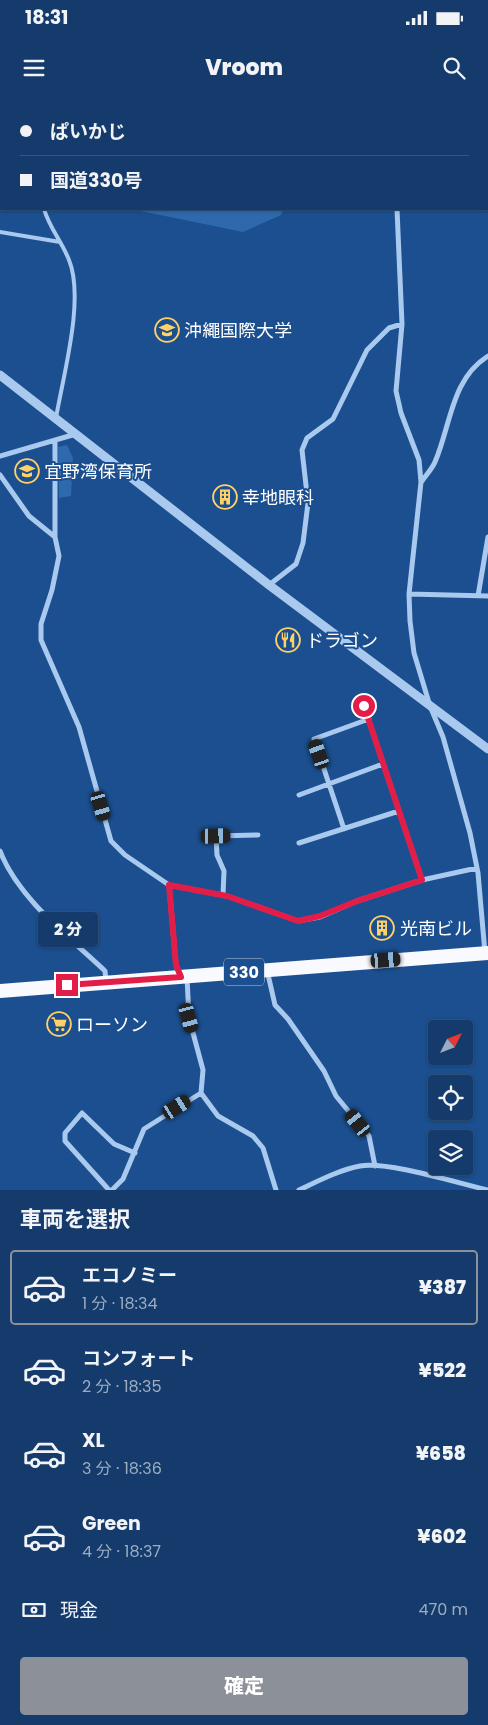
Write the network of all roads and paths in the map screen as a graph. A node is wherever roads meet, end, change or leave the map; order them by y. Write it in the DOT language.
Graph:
graph roads {
  1 [pos="44,210"];
  2 [pos="397,210"];
  3 [pos="0,232"];
  4 [pos="60,242"];
  5 [pos="402,324"];
  6 [pos="488,356"];
  7 [pos="0,375"];
  8 [pos="56,418"];
  9 [pos="77,434"];
  10 [pos="55,442"];
  11 [pos="0,456"];
  12 [pos="0,475"];
  13 [pos="421,482"];
  14 [pos="55,537"];
  15 [pos="488,537"];
  16 [pos="269,584"];
  17 [pos="409,594"];
  18 [pos="478,596"];
  19 [pos="488,596"];
  20 [pos="364,706"];
  21 [pos="430,706"];
  22 [pos="368,719"];
  23 [pos="488,749"];
  24 [pos="383,764"];
  25 [pos="329,784"];
  26 [pos="299,794"];
  27 [pos="400,811"];
  28 [pos="344,829"];
  29 [pos="258,835"];
  30 [pos="299,843"];
  31 [pos="0,851"];
  32 [pos="477,868"];
  33 [pos="422,880"];
  34 [pos="169,885"];
  35 [pos="223,895"];
  36 [pos="486,953"];
  37 [pos="267,970"];
  38 [pos="184,977"];
  39 [pos="106,982"];
  40 [pos="0,991"];
  41 [pos="201,1093"];
  42 [pos="135,1153"];
  43 [pos="375,1166"];
  44 [pos="110,1190"];
  45 [pos="276,1190"];
  46 [pos="299,1190"];
  47 [pos="488,1190"];
  1 -- 4 [label="lane"];
  2 -- 5 [label="street"];
  3 -- 4 [label="lane"];
  4 -- 8 [label="lane"];
  5 -- 13 [label="street"];
  5 -- 16 [label="street"];
  6 -- 13 [label="street"];
  7 -- 8 [label="street"];
  8 -- 9 [label="street"];
  9 -- 10 [label="street"];
  9 -- 16 [label="street"];
  10 -- 11 [label="street"];
  10 -- 14 [label="street"];
  12 -- 14 [label="street"];
  13 -- 17 [label="street"];
  14 -- 34 [label="street"];
  15 -- 18 [label="street"];
  16 -- 21 [label="street"];
  17 -- 18 [label="street"];
  17 -- 21 [label="street"];
  18 -- 19 [label="street"];
  20 -- 22 [label="street"];
  21 -- 23 [label="street"];
  21 -- 32 [label="street"];
  22 -- 24 [label="street"];
  22 -- 25 [label="street"];
  24 -- 25 [label="street"];
  24 -- 27 [label="street"];
  25 -- 26 [label="street"];
  25 -- 28 [label="street"];
  27 -- 28 [label="street"];
  27 -- 33 [label="street"];
  28 -- 30 [label="street"];
  29 -- 35 [label="street"];
  31 -- 39 [label="street"];
  32 -- 33 [label="street"];
  32 -- 36 [label="street"];
  33 -- 35 [label="street"];
  34 -- 35 [label="street"];
  34 -- 38 [label="street"];
  36 -- 37 [label="highway, 330"];
  37 -- 38 [label="highway, 330"];
  37 -- 43 [label="street"];
  38 -- 39 [label="highway, 330"];
  38 -- 41 [label="street"];
  39 -- 40 [label="highway, 330"];
  41 -- 42 [label="street"];
  41 -- 45 [label="street"];
  42 -- 44 [label="street"];
  42 -- 44 [label="street"];
  43 -- 46 [label="street"];
  43 -- 47 [label="street"];
}
